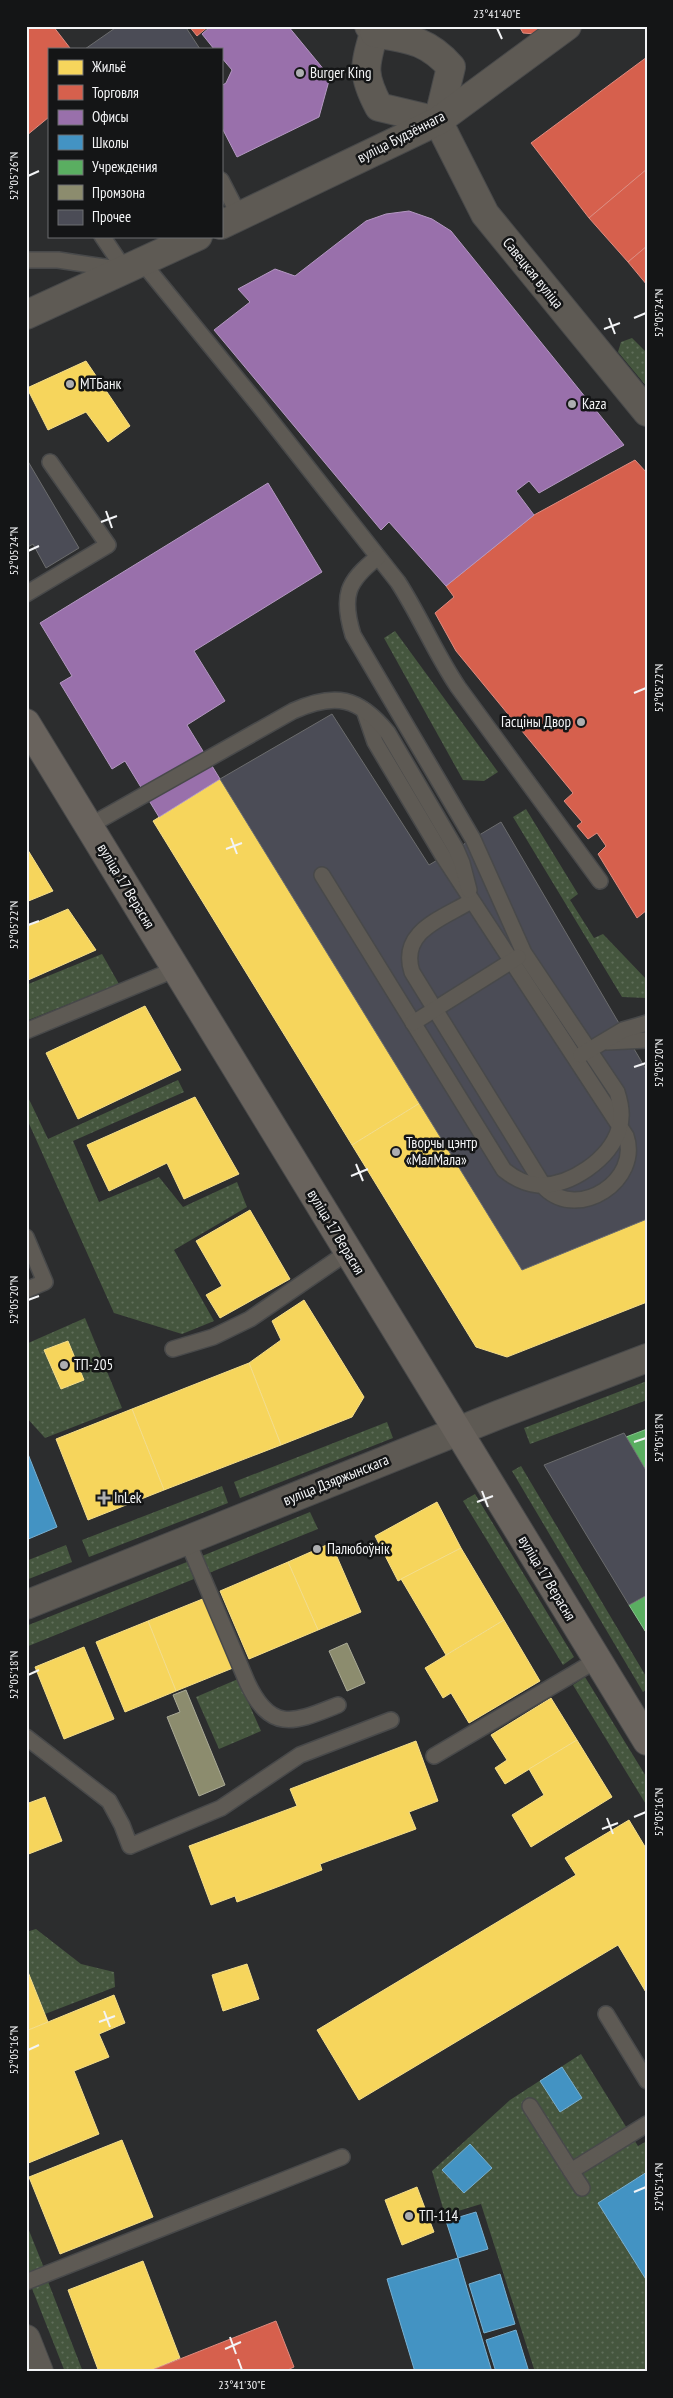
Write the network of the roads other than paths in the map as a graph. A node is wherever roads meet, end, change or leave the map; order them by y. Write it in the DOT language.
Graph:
graph roads {
  1 [pos="566,26"];
  2 [pos="371,30"];
  3 [pos="438,121"];
  4 [pos="222,185"];
  5 [pos="230,221"];
  6 [pos="104,238"];
  7 [pos="194,238"];
  8 [pos="26,260"];
  9 [pos="134,266"];
  10 [pos="26,314"];
  11 [pos="647,412"];
  12 [pos="50,462"];
  13 [pos="378,556"];
  14 [pos="26,594"];
  15 [pos="27,727"];
  16 [pos="89,826"];
  17 [pos="322,875"];
  18 [pos="600,881"];
  19 [pos="471,901"];
  20 [pos="524,953"];
  21 [pos="176,968"];
  22 [pos="413,1023"];
  23 [pos="647,1023"];
  24 [pos="26,1031"];
  25 [pos="647,1040"];
  26 [pos="603,1042"];
  27 [pos="575,1058"];
  28 [pos="26,1237"];
  29 [pos="348,1252"];
  30 [pos="26,1290"];
  31 [pos="173,1349"];
  32 [pos="647,1358"];
  33 [pos="457,1431"];
  34 [pos="188,1540"];
  35 [pos="26,1605"];
  36 [pos="598,1660"];
  37 [pos="338,1705"];
  38 [pos="391,1720"];
  39 [pos="26,1737"];
  40 [pos="647,1741"];
  41 [pos="434,1756"];
  42 [pos="606,2014"];
  43 [pos="647,2080"];
  44 [pos="530,2106"];
  45 [pos="647,2124"];
  46 [pos="342,2157"];
  47 [pos="571,2171"];
  48 [pos="582,2188"];
  49 [pos="26,2282"];
  50 [pos="26,2339"];
  51 [pos="39,2372"];
  1 -- 3 [label="street, вуліца Будзённага"];
  2 -- 3 [label="street"];
  2 -- 3 [label="street"];
  3 -- 5 [label="street, вуліца Будзённага"];
  3 -- 11 [label="street, Савецкая вуліца"];
  4 -- 5 [label="lane"];
  6 -- 9 [label="lane"];
  7 -- 9 [label="street"];
  8 -- 9 [label="lane"];
  9 -- 10 [label="street"];
  9 -- 13 [label="lane"];
  12 -- 14 [label="lane"];
  13 -- 18 [label="lane"];
  13 -- 20 [label="lane"];
  15 -- 16 [label="main road, вуліца 17 Верасня"];
  16 -- 19 [label="lane"];
  16 -- 21 [label="main road, вуліца 17 Верасня"];
  17 -- 22 [label="lane"];
  19 -- 27 [label="lane"];
  19 -- 27 [label="lane"];
  20 -- 22 [label="lane"];
  20 -- 22 [label="lane"];
  21 -- 24 [label="lane"];
  21 -- 29 [label="main road, вуліца 17 Верасня"];
  23 -- 26 [label="lane"];
  25 -- 26 [label="lane"];
  26 -- 27 [label="lane"];
  28 -- 30 [label="lane"];
  29 -- 31 [label="lane"];
  29 -- 33 [label="main road, вуліца 17 Верасня"];
  32 -- 33 [label="street, вуліца Дзяржынскага"];
  33 -- 34 [label="street, вуліца Дзяржынскага"];
  33 -- 36 [label="main road, вуліца 17 Верасня"];
  34 -- 35 [label="street, вуліца Дзяржынскага"];
  34 -- 37 [label="lane"];
  36 -- 40 [label="main road, вуліца 17 Верасня"];
  36 -- 41 [label="lane"];
  38 -- 39 [label="lane"];
  42 -- 43 [label="lane"];
  44 -- 47 [label="lane"];
  45 -- 47 [label="lane"];
  46 -- 49 [label="lane"];
  47 -- 48 [label="lane"];
  50 -- 51 [label="street"];
}
